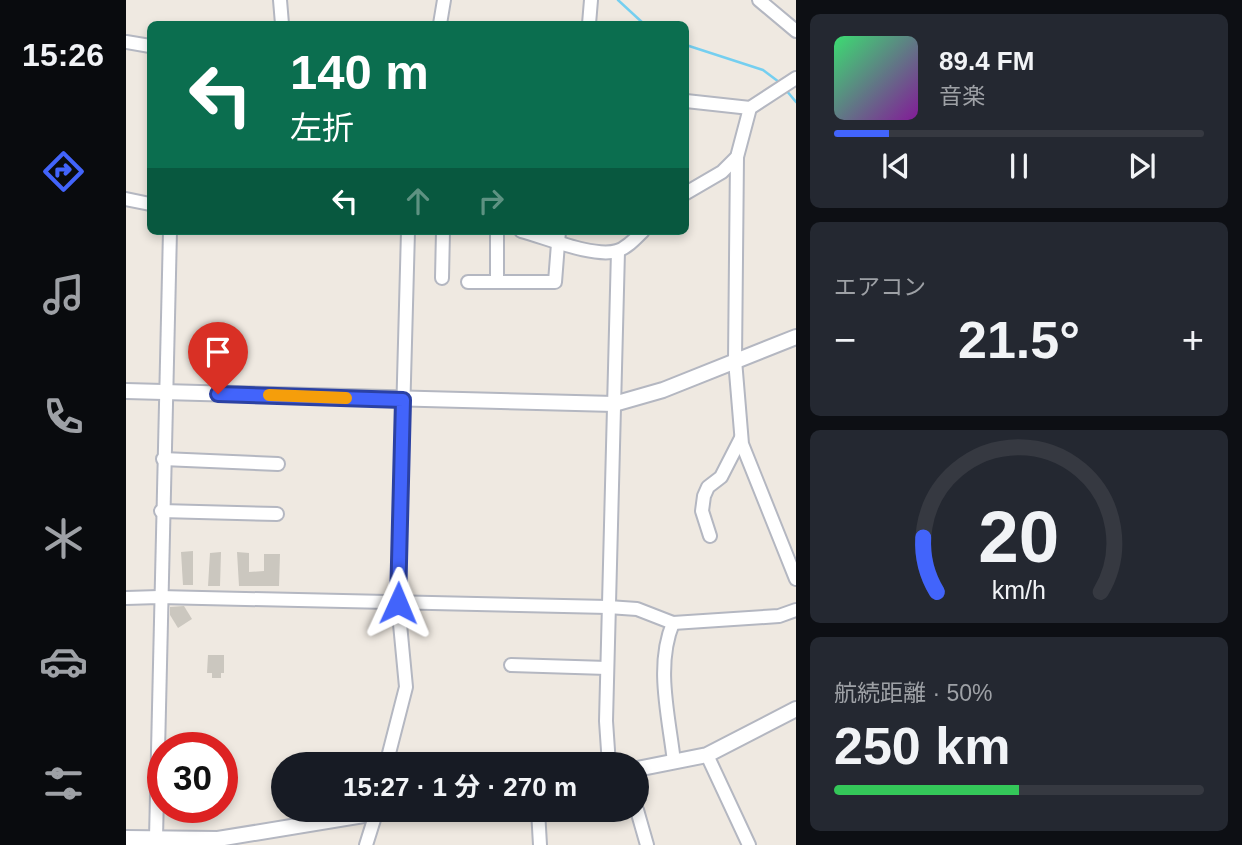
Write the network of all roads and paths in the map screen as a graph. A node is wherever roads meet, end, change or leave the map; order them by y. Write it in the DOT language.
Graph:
graph roads {
  1 [pos="280,0"];
  2 [pos="444,0"];
  3 [pos="591,0"];
  4 [pos="759,0"];
  5 [pos="775,5"];
  6 [pos="282,21"];
  7 [pos="440,21"];
  8 [pos="589,21"];
  9 [pos="796,32"];
  10 [pos="126,42"];
  11 [pos="147,46"];
  12 [pos="796,78"];
  13 [pos="689,102"];
  14 [pos="755,103"];
  15 [pos="737,158"];
  16 [pos="689,191"];
  17 [pos="126,199"];
  18 [pos="147,203"];
  19 [pos="170,235"];
  20 [pos="408,235"];
  21 [pos="443,235"];
  22 [pos="497,235"];
  23 [pos="638,235"];
  24 [pos="558,237"];
  25 [pos="618,251"];
  26 [pos="442,278"];
  27 [pos="468,282"];
  28 [pos="497,282"];
  29 [pos="796,337"];
  30 [pos="735,360"];
  31 [pos="126,391"];
  32 [pos="164,391"];
  33 [pos="403,400"];
  34 [pos="614,404"];
  35 [pos="741,438"];
  36 [pos="163,459"];
  37 [pos="278,464"];
  38 [pos="162,511"];
  39 [pos="277,514"];
  40 [pos="710,536"];
  41 [pos="796,579"];
  42 [pos="159,597"];
  43 [pos="126,598"];
  44 [pos="398,603"];
  45 [pos="608,607"];
  46 [pos="796,610"];
  47 [pos="673,623"];
  48 [pos="512,666"];
  49 [pos="607,668"];
  50 [pos="796,709"];
  51 [pos="389,752"];
  52 [pos="609,752"];
  53 [pos="707,755"];
  54 [pos="674,762"];
  55 [pos="649,767"];
  56 [pos="324,822"];
  57 [pos="374,822"];
  58 [pos="539,822"];
  59 [pos="640,822"];
  60 [pos="126,838"];
  61 [pos="156,838"];
  62 [pos="218,842"];
  63 [pos="366,845"];
  64 [pos="540,845"];
  65 [pos="647,845"];
  66 [pos="749,845"];
  1 -- 6 [label="street"];
  2 -- 7 [label="street"];
  3 -- 8 [label="street"];
  4 -- 5 [label="street"];
  5 -- 9 [label="street"];
  10 -- 11 [label="street"];
  12 -- 14 [label="street"];
  13 -- 14 [label="street"];
  14 -- 15 [label="street"];
  15 -- 16 [label="street"];
  15 -- 30 [label="street"];
  17 -- 18 [label="street"];
  19 -- 32 [label="street"];
  20 -- 33 [label="street"];
  21 -- 26 [label="street"];
  22 -- 28 [label="street"];
  23 -- 25 [label="street"];
  24 -- 25 [label="street"];
  24 -- 28 [label="street"];
  25 -- 34 [label="street"];
  27 -- 28 [label="street"];
  29 -- 30 [label="street"];
  30 -- 34 [label="street"];
  30 -- 35 [label="street"];
  31 -- 32 [label="street"];
  32 -- 33 [label="street"];
  32 -- 36 [label="street"];
  33 -- 34 [label="street"];
  33 -- 44 [label="street"];
  34 -- 45 [label="street"];
  35 -- 40 [label="street"];
  35 -- 41 [label="street"];
  36 -- 37 [label="street"];
  36 -- 38 [label="street"];
  38 -- 39 [label="street"];
  38 -- 42 [label="street"];
  42 -- 43 [label="street"];
  42 -- 44 [label="street"];
  42 -- 61 [label="street"];
  44 -- 45 [label="street"];
  44 -- 51 [label="street"];
  45 -- 47 [label="street"];
  45 -- 49 [label="street"];
  46 -- 47 [label="street"];
  47 -- 54 [label="street"];
  48 -- 49 [label="street"];
  49 -- 52 [label="street"];
  50 -- 53 [label="street"];
  53 -- 54 [label="street"];
  53 -- 66 [label="street"];
  54 -- 55 [label="street"];
  56 -- 62 [label="street"];
  57 -- 63 [label="street"];
  58 -- 64 [label="street"];
  59 -- 65 [label="street"];
  60 -- 61 [label="street"];
  61 -- 62 [label="street"];
}
